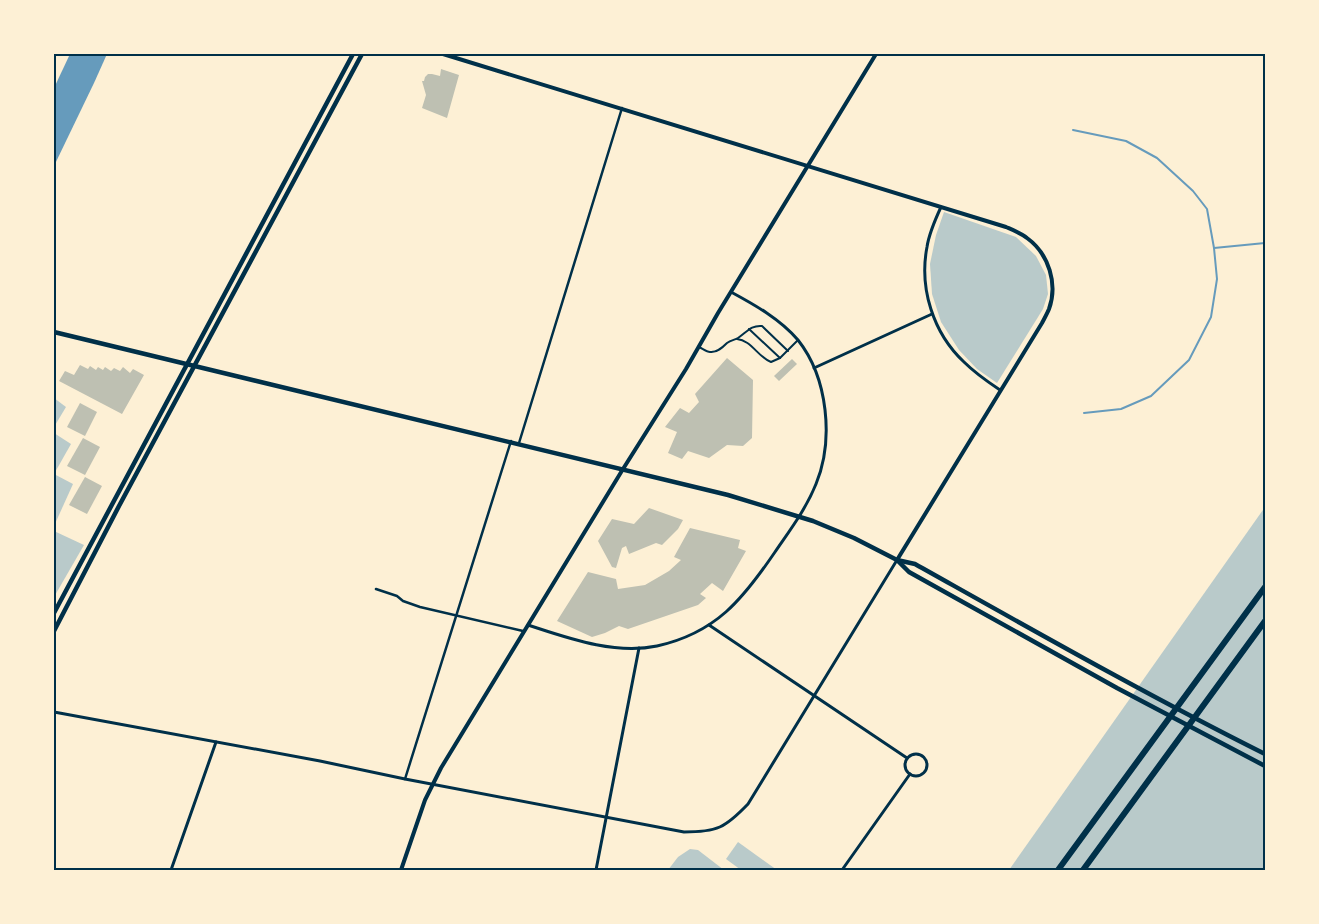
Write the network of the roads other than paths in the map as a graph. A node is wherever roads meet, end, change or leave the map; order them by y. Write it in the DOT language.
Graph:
graph roads {
  1 [pos="353,54"];
  2 [pos="362,54"];
  3 [pos="444,54"];
  4 [pos="876,54"];
  5 [pos="622,108"];
  6 [pos="808,166"];
  7 [pos="941,207"];
  8 [pos="731,292"];
  9 [pos="932,314"];
  10 [pos="749,329"];
  11 [pos="54,332"];
  12 [pos="736,339"];
  13 [pos="798,340"];
  14 [pos="699,347"];
  15 [pos="788,351"];
  16 [pos="780,358"];
  17 [pos="187,363"];
  18 [pos="194,365"];
  19 [pos="814,368"];
  20 [pos="1000,390"];
  21 [pos="511,441"];
  22 [pos="519,443"];
  23 [pos="623,469"];
  24 [pos="799,516"];
  25 [pos="897,560"];
  26 [pos="1265,587"];
  27 [pos="376,589"];
  28 [pos="54,613"];
  29 [pos="456,616"];
  30 [pos="1265,621"];
  31 [pos="527,625"];
  32 [pos="709,625"];
  33 [pos="54,631"];
  34 [pos="523,631"];
  35 [pos="639,648"];
  36 [pos="814,695"];
  37 [pos="54,712"];
  38 [pos="216,742"];
  39 [pos="1265,754"];
  40 [pos="907,758"];
  41 [pos="1265,766"];
  42 [pos="910,774"];
  43 [pos="405,779"];
  44 [pos="432,784"];
  45 [pos="606,818"];
  46 [pos="171,870"];
  47 [pos="401,870"];
  48 [pos="596,870"];
  49 [pos="842,870"];
  50 [pos="1058,870"];
  51 [pos="1083,870"];
  1 -- 17 [label="main road"];
  2 -- 18 [label="main road"];
  3 -- 5 [label="street"];
  4 -- 6 [label="street"];
  5 -- 6 [label="street"];
  5 -- 22 [label="street"];
  6 -- 7 [label="street"];
  6 -- 8 [label="street"];
  7 -- 9 [label="street"];
  7 -- 20 [label="street"];
  8 -- 13 [label="street"];
  8 -- 14 [label="street"];
  9 -- 19 [label="street"];
  9 -- 20 [label="street"];
  10 -- 12 [label="lane"];
  10 -- 15 [label="lane"];
  10 -- 16 [label="lane"];
  11 -- 17 [label="main road"];
  12 -- 14 [label="lane"];
  12 -- 16 [label="lane"];
  13 -- 15 [label="lane"];
  13 -- 19 [label="street"];
  14 -- 23 [label="street"];
  15 -- 16 [label="lane"];
  17 -- 18 [label="main road"];
  17 -- 28 [label="main road"];
  18 -- 21 [label="main road"];
  18 -- 33 [label="main road"];
  19 -- 24 [label="street"];
  20 -- 25 [label="street"];
  21 -- 22 [label="main road"];
  21 -- 29 [label="street"];
  22 -- 23 [label="main road"];
  23 -- 24 [label="main road"];
  23 -- 31 [label="street"];
  24 -- 25 [label="main road"];
  24 -- 32 [label="street"];
  25 -- 36 [label="street"];
  25 -- 39 [label="main road"];
  25 -- 41 [label="main road"];
  26 -- 50 [label="highway"];
  27 -- 29 [label="street"];
  29 -- 34 [label="street"];
  29 -- 43 [label="street"];
  30 -- 51 [label="highway"];
  31 -- 34 [label="street"];
  31 -- 35 [label="street"];
  32 -- 35 [label="street"];
  32 -- 36 [label="street"];
  34 -- 44 [label="street"];
  35 -- 45 [label="street"];
  36 -- 40 [label="street"];
  36 -- 45 [label="street"];
  37 -- 38 [label="street"];
  38 -- 43 [label="street"];
  38 -- 46 [label="street"];
  40 -- 42 [label="street"];
  40 -- 42 [label="street"];
  42 -- 49 [label="street"];
  43 -- 44 [label="street"];
  44 -- 45 [label="street"];
  44 -- 47 [label="street"];
  45 -- 48 [label="street"];
}
